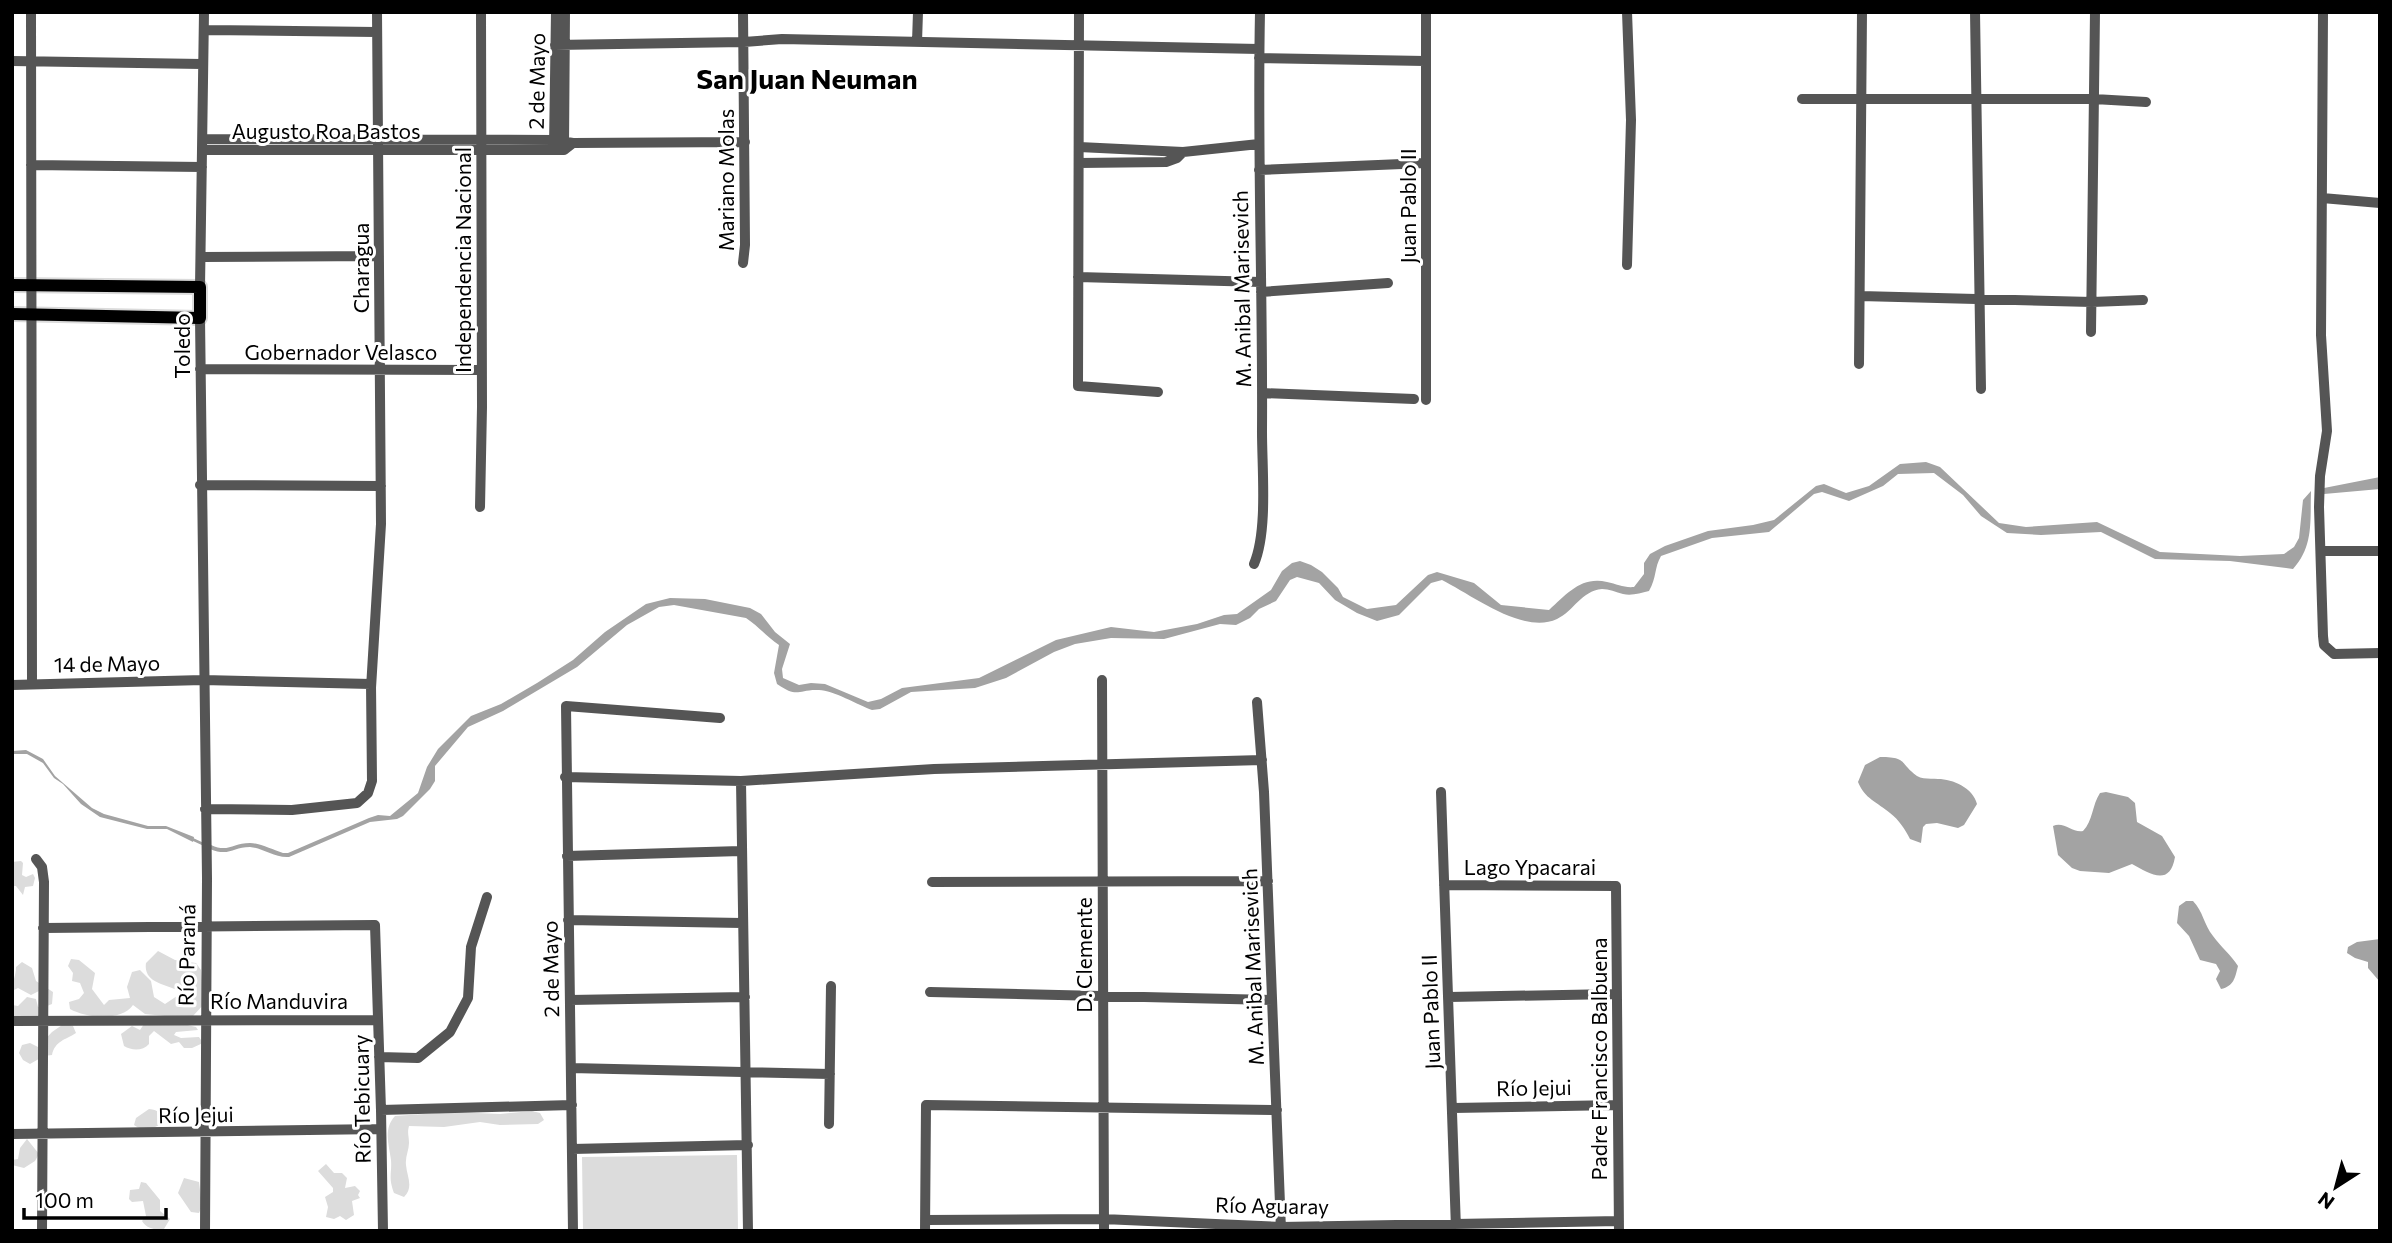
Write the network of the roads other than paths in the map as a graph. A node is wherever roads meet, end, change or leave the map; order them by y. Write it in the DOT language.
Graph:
graph roads {
  1 [pos="31,12"];
  2 [pos="204,12"];
  3 [pos="377,12"];
  4 [pos="481,12"];
  5 [pos="556,12"];
  6 [pos="565,12"];
  7 [pos="743,12"];
  8 [pos="918,12"];
  9 [pos="1079,12"];
  10 [pos="1260,12"];
  11 [pos="1426,12"];
  12 [pos="1626,12"];
  13 [pos="1862,12"];
  14 [pos="1975,12"];
  15 [pos="2095,12"];
  16 [pos="2323,12"];
  17 [pos="204,30"];
  18 [pos="376,32"];
  19 [pos="744,42"];
  20 [pos="917,42"];
  21 [pos="1079,44"];
  22 [pos="560,45"];
  23 [pos="1259,54"];
  24 [pos="12,61"];
  25 [pos="31,61"];
  26 [pos="1425,61"];
  27 [pos="202,64"];
  28 [pos="1802,99"];
  29 [pos="1861,99"];
  30 [pos="1977,99"];
  31 [pos="2094,99"];
  32 [pos="2146,102"];
  33 [pos="745,142"];
  34 [pos="379,144"];
  35 [pos="1259,144"];
  36 [pos="203,145"];
  37 [pos="481,145"];
  38 [pos="562,145"];
  39 [pos="1079,147"];
  40 [pos="1183,152"];
  41 [pos="1079,163"];
  42 [pos="1426,163"];
  43 [pos="31,165"];
  44 [pos="202,167"];
  45 [pos="1259,170"];
  46 [pos="2322,198"];
  47 [pos="2380,203"];
  48 [pos="379,256"];
  49 [pos="201,257"];
  50 [pos="743,263"];
  51 [pos="1627,265"];
  52 [pos="1078,277"];
  53 [pos="1388,284"];
  54 [pos="12,285"];
  55 [pos="32,285"];
  56 [pos="200,287"];
  57 [pos="1261,287"];
  58 [pos="1860,296"];
  59 [pos="1979,299"];
  60 [pos="2143,300"];
  61 [pos="2092,302"];
  62 [pos="12,314"];
  63 [pos="32,315"];
  64 [pos="200,318"];
  65 [pos="2091,332"];
  66 [pos="1859,364"];
  67 [pos="200,369"];
  68 [pos="379,370"];
  69 [pos="481,370"];
  70 [pos="1981,389"];
  71 [pos="1158,392"];
  72 [pos="1262,393"];
  73 [pos="1414,399"];
  74 [pos="1426,400"];
  75 [pos="200,485"];
  76 [pos="381,486"];
  77 [pos="480,507"];
  78 [pos="2321,551"];
  79 [pos="2380,551"];
  80 [pos="1254,564"];
  81 [pos="2380,653"];
  82 [pos="203,680"];
  83 [pos="1102,680"];
  84 [pos="32,684"];
  85 [pos="12,685"];
  86 [pos="371,688"];
  87 [pos="1257,702"];
  88 [pos="720,718"];
  89 [pos="1262,760"];
  90 [pos="1102,764"];
  91 [pos="565,777"];
  92 [pos="741,781"];
  93 [pos="1441,792"];
  94 [pos="205,809"];
  95 [pos="741,851"];
  96 [pos="567,856"];
  97 [pos="36,859"];
  98 [pos="1268,881"];
  99 [pos="932,882"];
  100 [pos="1102,882"];
  101 [pos="1444,885"];
  102 [pos="1616,886"];
  103 [pos="487,897"];
  104 [pos="568,920"];
  105 [pos="742,923"];
  106 [pos="205,926"];
  107 [pos="43,928"];
  108 [pos="831,986"];
  109 [pos="930,992"];
  110 [pos="1615,993"];
  111 [pos="1103,996"];
  112 [pos="1449,996"];
  113 [pos="745,997"];
  114 [pos="570,1000"];
  115 [pos="1272,1000"];
  116 [pos="205,1019"];
  117 [pos="378,1020"];
  118 [pos="12,1021"];
  119 [pos="42,1021"];
  120 [pos="379,1057"];
  121 [pos="571,1068"];
  122 [pos="747,1072"];
  123 [pos="830,1074"];
  124 [pos="572,1105"];
  125 [pos="1617,1105"];
  126 [pos="1103,1108"];
  127 [pos="1453,1108"];
  128 [pos="382,1110"];
  129 [pos="1277,1111"];
  130 [pos="829,1124"];
  131 [pos="381,1129"];
  132 [pos="204,1133"];
  133 [pos="12,1135"];
  134 [pos="43,1135"];
  135 [pos="748,1145"];
  136 [pos="572,1149"];
  137 [pos="1103,1219"];
  138 [pos="925,1225"];
  139 [pos="1619,1226"];
  140 [pos="1456,1228"];
  141 [pos="1281,1229"];
  142 [pos="42,1231"];
  143 [pos="205,1231"];
  144 [pos="383,1231"];
  145 [pos="573,1231"];
  146 [pos="748,1231"];
  147 [pos="1104,1231"];
  1 -- 25 [label="street"];
  2 -- 17 [label="street, Toledo"];
  3 -- 18 [label="street, Charagua"];
  4 -- 37 [label="street, Independencia Nacional"];
  5 -- 22 [label="street, 2 de Mayo"];
  6 -- 22 [label="street, 2 de Mayo"];
  7 -- 19 [label="street, Mariano Molas"];
  8 -- 20 [label="street"];
  9 -- 21 [label="street"];
  10 -- 23 [label="street, M. Anibal Marisevich"];
  11 -- 26 [label="street, Juan Pablo II"];
  12 -- 51 [label="street"];
  13 -- 29 [label="street"];
  14 -- 30 [label="street"];
  15 -- 31 [label="street"];
  16 -- 46 [label="street"];
  17 -- 18 [label="street"];
  17 -- 27 [label="street, Toledo"];
  18 -- 34 [label="street, Charagua"];
  19 -- 20 [label="street"];
  19 -- 22 [label="street"];
  19 -- 33 [label="street, Mariano Molas"];
  20 -- 21 [label="street"];
  21 -- 23 [label="street"];
  21 -- 39 [label="street"];
  22 -- 38 [label="street, 2 de Mayo"];
  23 -- 26 [label="street"];
  23 -- 35 [label="street, M. Anibal Marisevich"];
  24 -- 25 [label="street"];
  25 -- 27 [label="street"];
  25 -- 43 [label="street"];
  26 -- 42 [label="street, Juan Pablo II"];
  27 -- 36 [label="street, Toledo"];
  28 -- 29 [label="street"];
  29 -- 30 [label="street"];
  29 -- 58 [label="street"];
  30 -- 31 [label="street"];
  30 -- 59 [label="street"];
  31 -- 32 [label="street"];
  31 -- 61 [label="street"];
  33 -- 38 [label="street, Augusto Roa Bastos"];
  33 -- 50 [label="street, Mariano Molas"];
  34 -- 36 [label="street, Augusto Roa Bastos"];
  34 -- 37 [label="street, Augusto Roa Bastos"];
  34 -- 48 [label="street, Charagua"];
  35 -- 40 [label="street"];
  35 -- 45 [label="street, M. Anibal Marisevich"];
  36 -- 44 [label="street, Toledo"];
  37 -- 38 [label="street, Augusto Roa Bastos"];
  37 -- 69 [label="street, Independencia Nacional"];
  39 -- 40 [label="street"];
  39 -- 41 [label="street"];
  40 -- 41 [label="street"];
  41 -- 52 [label="street"];
  42 -- 45 [label="street"];
  42 -- 74 [label="street, Juan Pablo II"];
  43 -- 44 [label="street"];
  43 -- 55 [label="street"];
  44 -- 49 [label="street, Toledo"];
  45 -- 57 [label="street, M. Anibal Marisevich"];
  46 -- 47 [label="street"];
  46 -- 78 [label="street"];
  48 -- 49 [label="street"];
  48 -- 68 [label="street, Charagua"];
  49 -- 56 [label="street, Toledo"];
  52 -- 57 [label="street"];
  52 -- 71 [label="street"];
  53 -- 57 [label="street"];
  54 -- 55 [label="main road"];
  55 -- 56 [label="main road"];
  55 -- 63 [label="street"];
  56 -- 64 [label="main road, Toledo"];
  57 -- 72 [label="street, M. Anibal Marisevich"];
  58 -- 59 [label="street"];
  58 -- 66 [label="street"];
  59 -- 61 [label="street"];
  59 -- 70 [label="street"];
  60 -- 61 [label="street"];
  61 -- 65 [label="street"];
  62 -- 63 [label="main road"];
  63 -- 64 [label="main road"];
  63 -- 84 [label="street"];
  64 -- 67 [label="street, Toledo"];
  67 -- 68 [label="street, Gobernador Velasco"];
  67 -- 75 [label="street, Toledo"];
  68 -- 69 [label="street, Gobernador Velasco"];
  68 -- 76 [label="street, Charagua"];
  69 -- 77 [label="street, Independencia Nacional"];
  72 -- 73 [label="street"];
  72 -- 80 [label="street, M. Anibal Marisevich"];
  75 -- 76 [label="street"];
  75 -- 82 [label="street, Toledo"];
  76 -- 86 [label="street, Charagua"];
  78 -- 79 [label="street"];
  78 -- 81 [label="street"];
  82 -- 84 [label="street, 14 de Mayo"];
  82 -- 86 [label="street, 14 de Mayo"];
  82 -- 94 [label="street, Río Paraná"];
  83 -- 90 [label="street, D. Clemente"];
  84 -- 85 [label="street, 14 de Mayo"];
  86 -- 94 [label="street, Charagua"];
  87 -- 89 [label="street, M. Anibal Marisevich"];
  88 -- 91 [label="street, 2 de Mayo"];
  89 -- 90 [label="street"];
  89 -- 98 [label="street, M. Anibal Marisevich"];
  90 -- 92 [label="street"];
  90 -- 100 [label="street, D. Clemente"];
  91 -- 92 [label="street"];
  91 -- 96 [label="street, 2 de Mayo"];
  92 -- 95 [label="street"];
  93 -- 101 [label="street, Juan Pablo II"];
  94 -- 106 [label="street, Río Paraná"];
  95 -- 96 [label="street"];
  95 -- 105 [label="street"];
  96 -- 104 [label="street, 2 de Mayo"];
  97 -- 107 [label="street"];
  98 -- 100 [label="street"];
  98 -- 115 [label="street, M. Anibal Marisevich"];
  99 -- 100 [label="street"];
  100 -- 111 [label="street, D. Clemente"];
  101 -- 102 [label="street, Lago Ypacarai"];
  101 -- 112 [label="street, Juan Pablo II"];
  102 -- 110 [label="street, Padre Francisco Balbuena"];
  103 -- 120 [label="street"];
  104 -- 105 [label="street"];
  104 -- 114 [label="street, 2 de Mayo"];
  105 -- 113 [label="street"];
  106 -- 107 [label="street"];
  106 -- 116 [label="street, Río Paraná"];
  106 -- 117 [label="street, Río Tebicuary"];
  107 -- 119 [label="street"];
  108 -- 123 [label="street"];
  109 -- 111 [label="street"];
  110 -- 112 [label="street"];
  110 -- 125 [label="street, Padre Francisco Balbuena"];
  111 -- 115 [label="street"];
  111 -- 126 [label="street, D. Clemente"];
  112 -- 127 [label="street, Juan Pablo II"];
  113 -- 114 [label="street"];
  113 -- 122 [label="street"];
  114 -- 121 [label="street, 2 de Mayo"];
  115 -- 129 [label="street, M. Anibal Marisevich"];
  116 -- 117 [label="street, Río Manduvira"];
  116 -- 119 [label="street, Río Manduvira"];
  116 -- 132 [label="street, Río Paraná"];
  117 -- 120 [label="street, Río Tebicuary"];
  118 -- 119 [label="street, Río Manduvira"];
  119 -- 134 [label="street"];
  120 -- 128 [label="street, Río Tebicuary"];
  121 -- 122 [label="street"];
  121 -- 124 [label="street, 2 de Mayo"];
  122 -- 123 [label="street"];
  122 -- 135 [label="street"];
  123 -- 130 [label="street"];
  124 -- 128 [label="street"];
  124 -- 136 [label="street, 2 de Mayo"];
  125 -- 127 [label="street, Río Jejui"];
  125 -- 139 [label="street, Padre Francisco Balbuena"];
  126 -- 129 [label="street"];
  126 -- 137 [label="street, D. Clemente"];
  126 -- 138 [label="street"];
  127 -- 140 [label="street, Juan Pablo II"];
  128 -- 131 [label="street, Río Tebicuary"];
  129 -- 141 [label="street, M. Anibal Marisevich"];
  131 -- 132 [label="street, Río Jejui"];
  131 -- 144 [label="street, Río Tebicuary"];
  132 -- 134 [label="street, Río Jejui"];
  132 -- 143 [label="street, Río Paraná"];
  133 -- 134 [label="street, Río Jejui"];
  134 -- 142 [label="street"];
  135 -- 136 [label="street"];
  135 -- 146 [label="street"];
  136 -- 145 [label="street, 2 de Mayo"];
  137 -- 138 [label="street, Río Aguaray"];
  137 -- 141 [label="street, Río Aguaray"];
  137 -- 147 [label="street, D. Clemente"];
  139 -- 140 [label="street, Río Aguaray"];
  140 -- 141 [label="street, Río Aguaray"];
}
